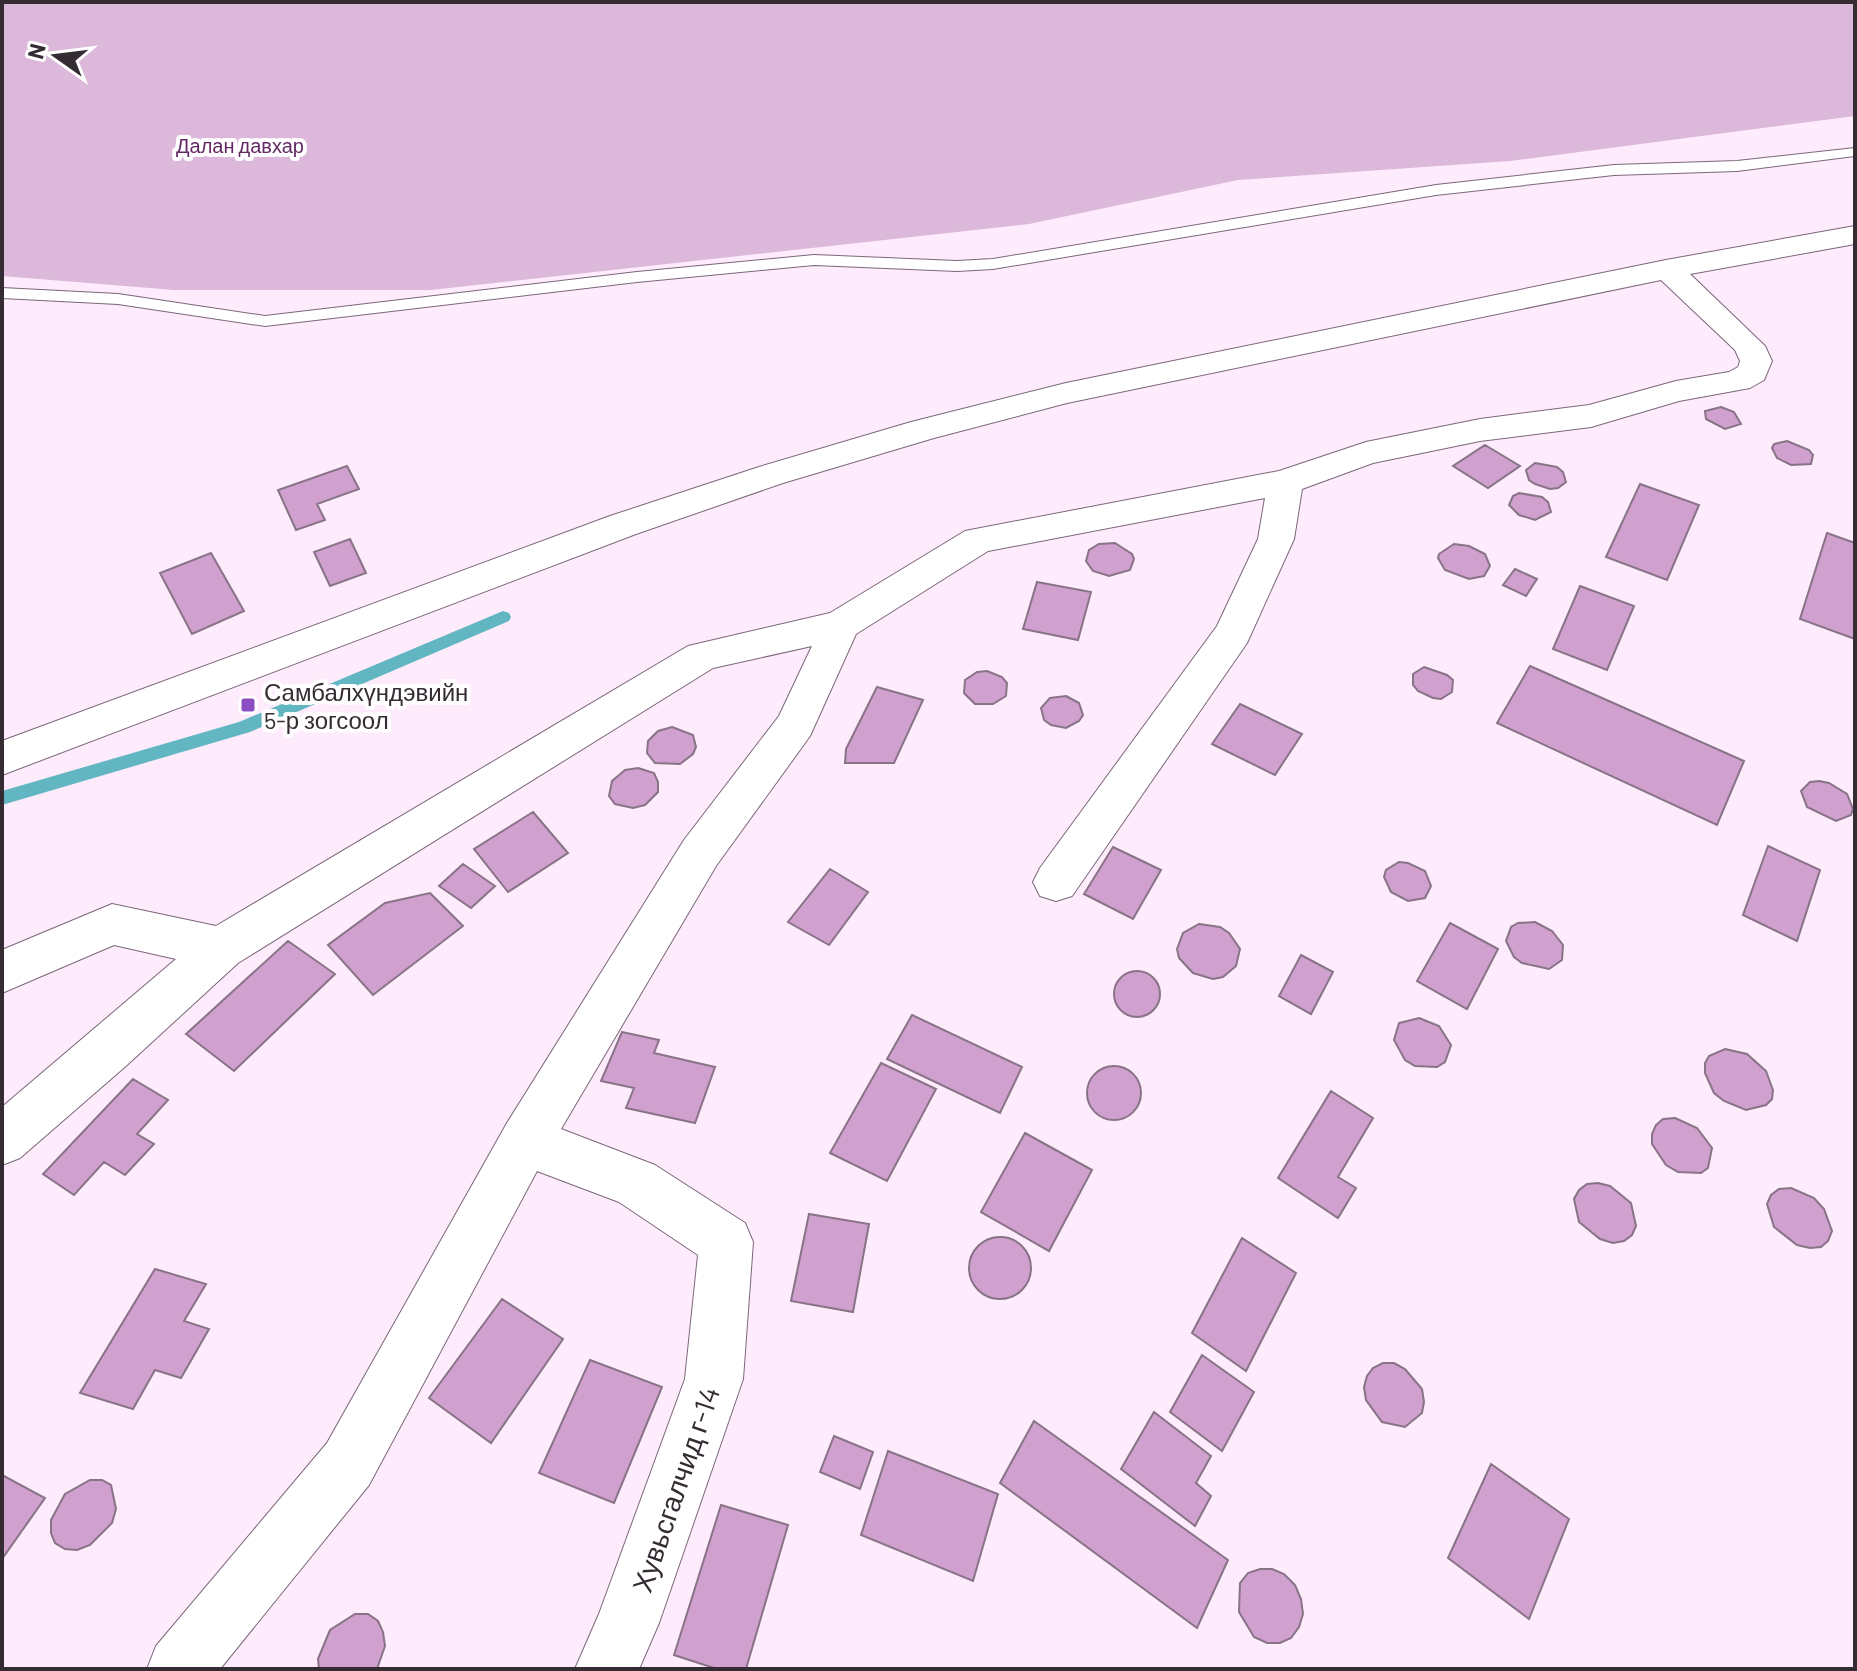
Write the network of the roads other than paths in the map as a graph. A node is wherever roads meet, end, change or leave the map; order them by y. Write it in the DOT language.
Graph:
graph roads {
  1 [pos="1855,152"];
  2 [pos="1855,235"];
  3 [pos="1666,269"];
  4 [pos="2,293"];
  5 [pos="1285,482"];
  6 [pos="841,625"];
  7 [pos="2,758"];
  8 [pos="1056,882"];
  9 [pos="221,948"];
  10 [pos="2,972"];
  11 [pos="2,1140"];
  12 [pos="525,1141"];
  13 [pos="179,1669"];
  14 [pos="607,1669"];
  1 -- 4 [label="lane"];
  2 -- 3 [label="street"];
  3 -- 5 [label="street"];
  3 -- 7 [label="street"];
  5 -- 6 [label="street"];
  5 -- 8 [label="street"];
  6 -- 9 [label="street"];
  6 -- 12 [label="street"];
  9 -- 10 [label="street"];
  9 -- 11 [label="street"];
  12 -- 13 [label="street"];
  12 -- 14 [label="street, Хувьсгалчид г-14"];
}
